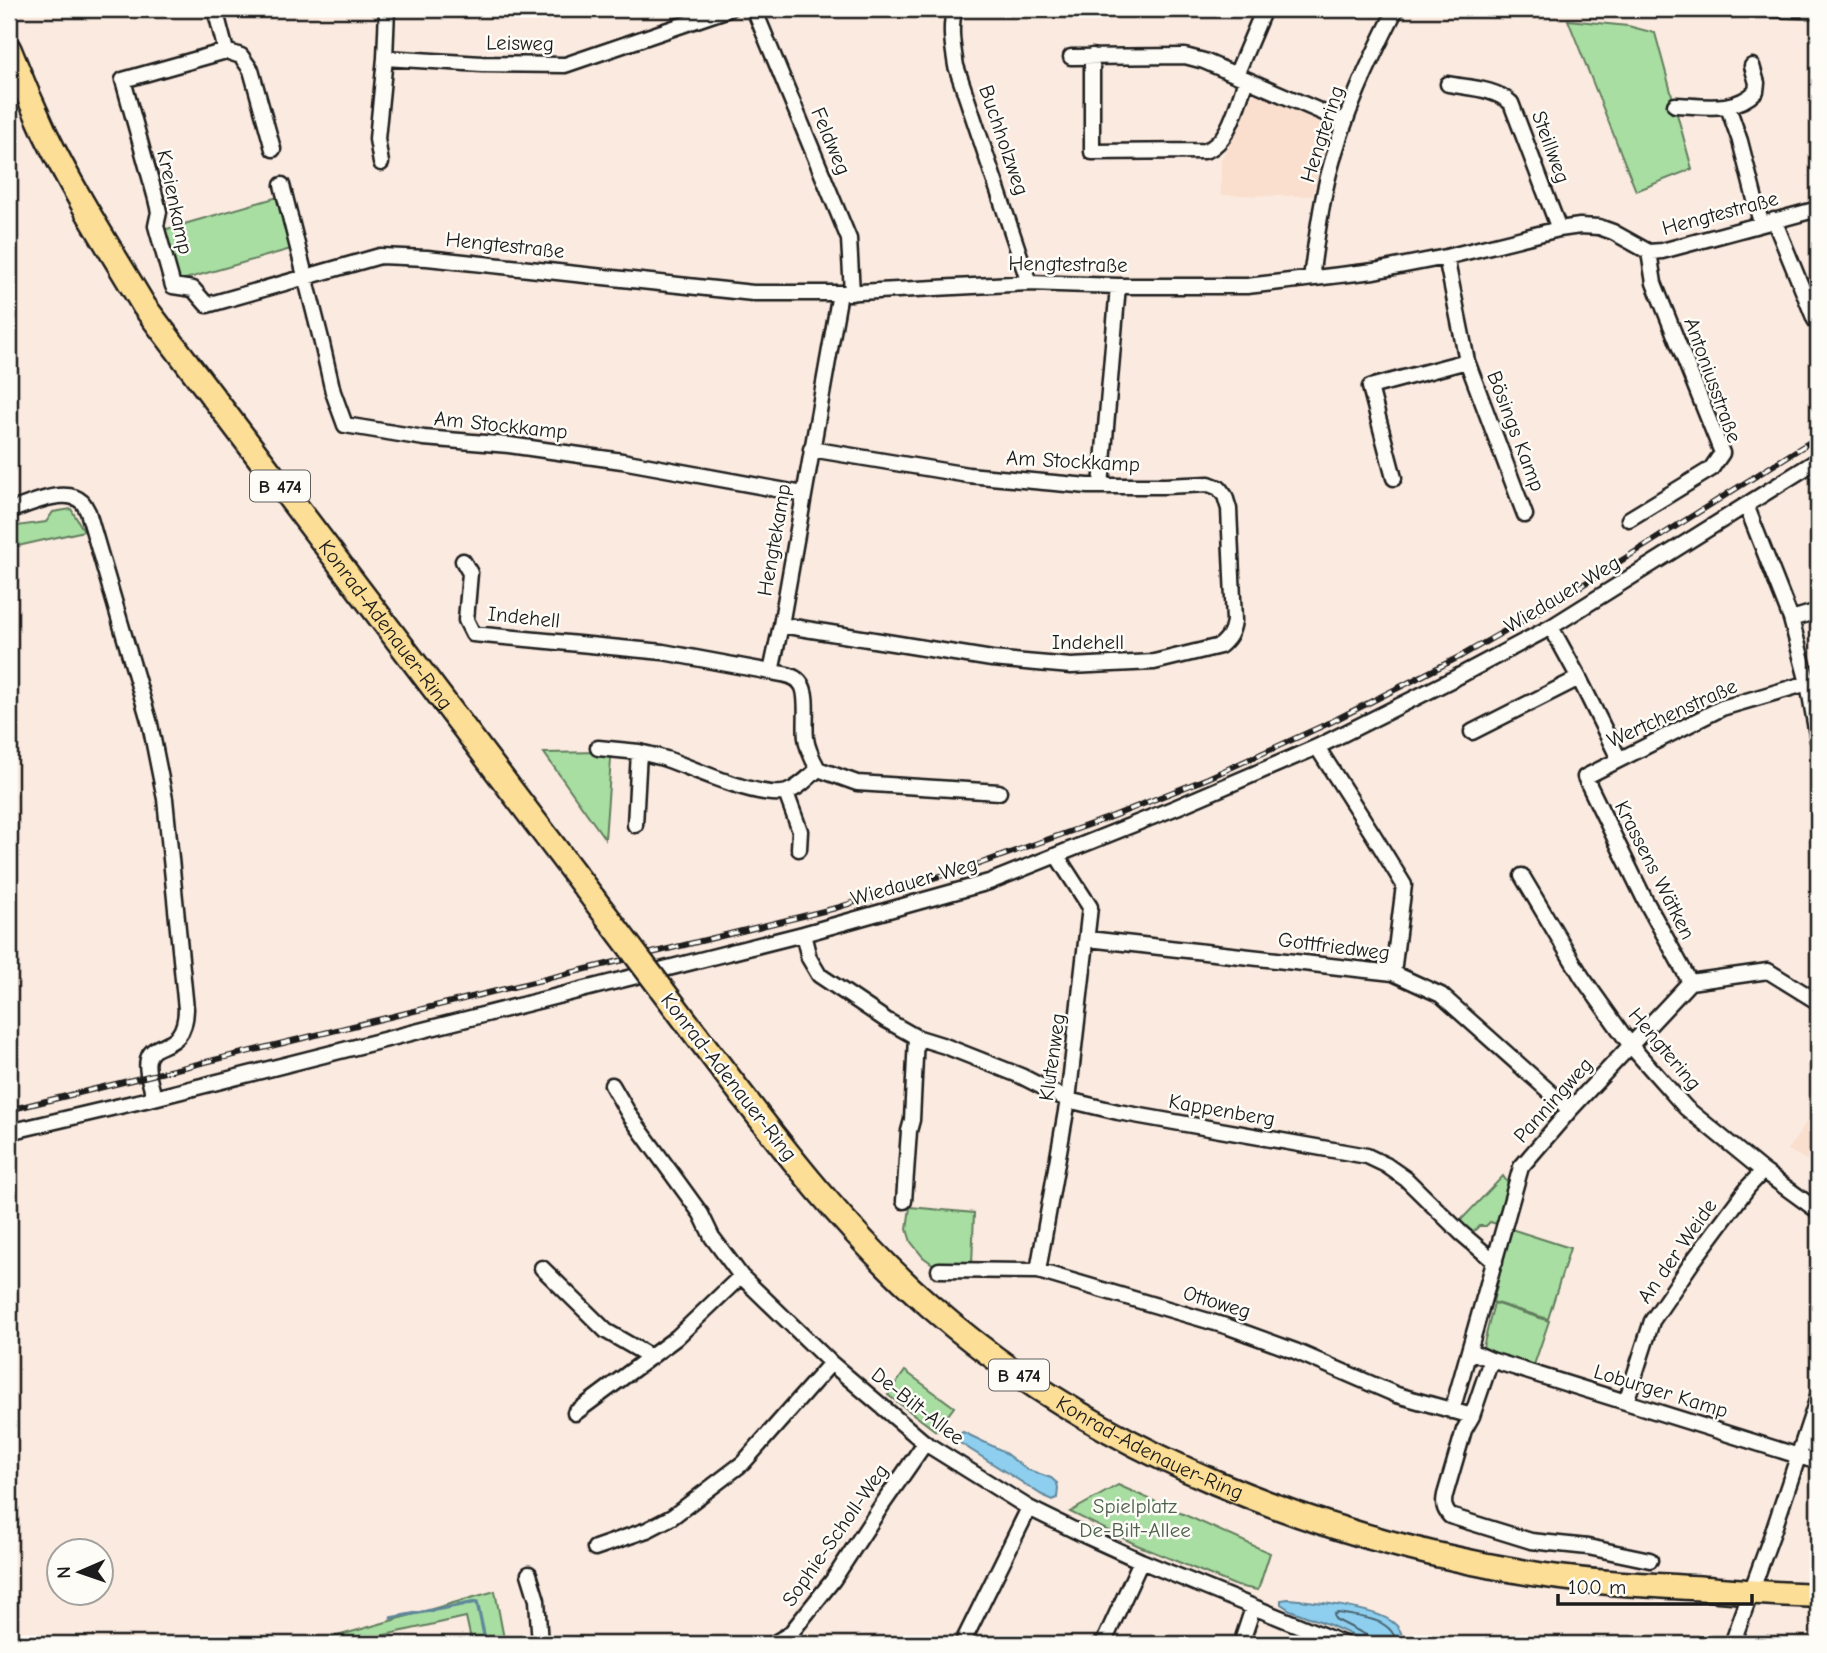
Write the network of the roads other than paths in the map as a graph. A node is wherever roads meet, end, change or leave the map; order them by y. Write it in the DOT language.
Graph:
graph roads {
  1 [pos="215,9"];
  2 [pos="387,9"];
  3 [pos="729,9"];
  4 [pos="754,9"];
  5 [pos="955,9"];
  6 [pos="1264,9"];
  7 [pos="1396,9"];
  8 [pos="9,48"];
  9 [pos="226,51"];
  10 [pos="1092,56"];
  11 [pos="1071,57"];
  12 [pos="385,58"];
  13 [pos="1752,66"];
  14 [pos="1241,78"];
  15 [pos="1448,84"];
  16 [pos="1675,105"];
  17 [pos="1728,107"];
  18 [pos="1345,122"];
  19 [pos="273,149"];
  20 [pos="382,163"];
  21 [pos="282,185"];
  22 [pos="1818,209"];
  23 [pos="1768,222"];
  24 [pos="1559,229"];
  25 [pos="1649,251"];
  26 [pos="1446,257"];
  27 [pos="305,278"];
  28 [pos="1311,278"];
  29 [pos="1029,283"];
  30 [pos="1118,286"];
  31 [pos="846,293"];
  32 [pos="1818,318"];
  33 [pos="1467,361"];
  34 [pos="811,449"];
  35 [pos="1818,460"];
  36 [pos="1394,478"];
  37 [pos="1209,484"];
  38 [pos="1101,486"];
  39 [pos="803,494"];
  40 [pos="1745,505"];
  41 [pos="9,511"];
  42 [pos="1525,515"];
  43 [pos="1629,519"];
  44 [pos="463,561"];
  45 [pos="1818,611"];
  46 [pos="1791,619"];
  47 [pos="781,625"];
  48 [pos="1551,627"];
  49 [pos="771,672"];
  50 [pos="1579,678"];
  51 [pos="1813,683"];
  52 [pos="1472,732"];
  53 [pos="1818,741"];
  54 [pos="1317,747"];
  55 [pos="597,748"];
  56 [pos="639,752"];
  57 [pos="1619,759"];
  58 [pos="818,769"];
  59 [pos="1585,777"];
  60 [pos="999,792"];
  61 [pos="786,793"];
  62 [pos="635,825"];
  63 [pos="799,849"];
  64 [pos="1058,856"];
  65 [pos="1521,876"];
  66 [pos="803,934"];
  67 [pos="1088,939"];
  68 [pos="1393,973"];
  69 [pos="1690,982"];
  70 [pos="1818,1002"];
  71 [pos="916,1037"];
  72 [pos="1631,1046"];
  73 [pos="612,1085"];
  74 [pos="154,1098"];
  75 [pos="1068,1100"];
  76 [pos="1570,1110"];
  77 [pos="9,1132"];
  78 [pos="1763,1171"];
  79 [pos="904,1201"];
  80 [pos="1818,1211"];
  81 [pos="1495,1262"];
  82 [pos="542,1268"];
  83 [pos="939,1270"];
  84 [pos="1038,1271"];
  85 [pos="741,1276"];
  86 [pos="1470,1351"];
  87 [pos="651,1357"];
  88 [pos="1491,1360"];
  89 [pos="831,1363"];
  90 [pos="1818,1397"];
  91 [pos="1626,1402"];
  92 [pos="1452,1411"];
  93 [pos="575,1413"];
  94 [pos="1472,1416"];
  95 [pos="925,1443"];
  96 [pos="1799,1456"];
  97 [pos="1818,1462"];
  98 [pos="1029,1508"];
  99 [pos="595,1548"];
  100 [pos="1650,1560"];
  101 [pos="1140,1561"];
  102 [pos="529,1574"];
  103 [pos="1750,1593"];
  104 [pos="1818,1595"];
  105 [pos="1253,1608"];
  106 [pos="540,1644"];
  107 [pos="773,1644"];
  108 [pos="962,1644"];
  109 [pos="1103,1644"];
  110 [pos="1241,1644"];
  111 [pos="1344,1644"];
  112 [pos="1732,1644"];
  1 -- 9 [label="street"];
  2 -- 12 [label="street"];
  3 -- 12 [label="street, Leisweg"];
  4 -- 31 [label="street, Feldweg"];
  5 -- 29 [label="street, Buchholzweg"];
  6 -- 14 [label="street"];
  7 -- 18 [label="street, Hengtering"];
  8 -- 103 [label="main road, Konrad-Adenauer-Ring / B 474, bridge"];
  9 -- 19 [label="street"];
  9 -- 27 [label="street, Kreienkamp"];
  10 -- 11 [label="street"];
  10 -- 14 [label="street"];
  10 -- 14 [label="street"];
  12 -- 20 [label="street"];
  13 -- 17 [label="street"];
  14 -- 18 [label="street"];
  15 -- 24 [label="street, Steillweg"];
  16 -- 17 [label="street"];
  17 -- 23 [label="street"];
  18 -- 28 [label="street, Hengtering"];
  21 -- 27 [label="street"];
  22 -- 23 [label="street, Hengtestraße"];
  23 -- 25 [label="street, Hengtestraße"];
  23 -- 32 [label="street"];
  24 -- 25 [label="street, Hengtestraße"];
  24 -- 26 [label="street, Hengtestraße"];
  25 -- 43 [label="street, Antoniusstraße"];
  26 -- 28 [label="street, Hengtestraße"];
  26 -- 33 [label="street, Bösings Kamp"];
  27 -- 31 [label="street, Hengtestraße"];
  27 -- 39 [label="street, Am Stockkamp"];
  28 -- 30 [label="street, Hengtestraße"];
  29 -- 30 [label="street, Hengtestraße"];
  29 -- 31 [label="street, Hengtestraße"];
  30 -- 38 [label="street"];
  31 -- 34 [label="street, Hengtekamp"];
  33 -- 36 [label="street, Bösings Kamp"];
  33 -- 42 [label="street, Bösings Kamp"];
  34 -- 38 [label="street, Am Stockkamp"];
  34 -- 39 [label="street, Hengtekamp"];
  35 -- 40 [label="street, Wiedauer Weg"];
  37 -- 38 [label="street, Am Stockkamp"];
  37 -- 47 [label="street, Indehell"];
  39 -- 47 [label="street, Hengtekamp"];
  40 -- 46 [label="street"];
  40 -- 48 [label="street, Wiedauer Weg"];
  41 -- 74 [label="street"];
  44 -- 49 [label="street, Indehell"];
  45 -- 46 [label="street"];
  46 -- 51 [label="street"];
  47 -- 49 [label="street, Hengtekamp"];
  48 -- 50 [label="street"];
  48 -- 54 [label="street, Wiedauer Weg"];
  49 -- 58 [label="street"];
  50 -- 52 [label="street"];
  50 -- 57 [label="street"];
  51 -- 53 [label="street"];
  51 -- 57 [label="street, Wertchenstraße"];
  54 -- 64 [label="street, Wiedauer Weg"];
  54 -- 68 [label="street"];
  55 -- 56 [label="street"];
  56 -- 61 [label="street"];
  56 -- 62 [label="street"];
  57 -- 59 [label="street, Wertchenstraße"];
  58 -- 60 [label="street"];
  58 -- 61 [label="street"];
  59 -- 69 [label="street, Krassens Wätken"];
  61 -- 63 [label="street"];
  64 -- 66 [label="street, Wiedauer Weg"];
  64 -- 67 [label="street, Klutenweg"];
  65 -- 72 [label="street, Hengtering"];
  66 -- 71 [label="street, Kappenberg"];
  66 -- 74 [label="street, Wiedauer Weg"];
  67 -- 68 [label="street, Gottfriedweg"];
  67 -- 75 [label="street, Klutenweg"];
  68 -- 76 [label="street, Gottfriedweg"];
  69 -- 70 [label="street"];
  69 -- 72 [label="street, Panningweg"];
  71 -- 75 [label="street, Kappenberg"];
  71 -- 79 [label="street"];
  72 -- 76 [label="street, Panningweg"];
  72 -- 78 [label="street, Hengtering"];
  73 -- 85 [label="street, De-Bilt-Allee"];
  74 -- 77 [label="street, Wiedauer Weg"];
  75 -- 81 [label="street, Kappenberg"];
  75 -- 84 [label="street, Klutenweg"];
  76 -- 81 [label="street, Panningweg"];
  78 -- 80 [label="street, Hengtering"];
  78 -- 91 [label="street, An der Weide"];
  81 -- 86 [label="street, Panningweg"];
  82 -- 87 [label="street"];
  83 -- 84 [label="street, Ottoweg"];
  84 -- 92 [label="street, Ottoweg"];
  85 -- 87 [label="street"];
  85 -- 89 [label="street, De-Bilt-Allee"];
  86 -- 88 [label="street"];
  86 -- 92 [label="street, Panningweg"];
  87 -- 93 [label="street"];
  88 -- 91 [label="street, Loburger Kamp"];
  88 -- 94 [label="street"];
  89 -- 95 [label="street, De-Bilt-Allee"];
  89 -- 99 [label="street"];
  90 -- 96 [label="street"];
  91 -- 96 [label="street, Loburger Kamp"];
  92 -- 94 [label="street, Ottoweg"];
  94 -- 100 [label="street"];
  95 -- 98 [label="street, De-Bilt-Allee"];
  95 -- 107 [label="street, Sophie-Scholl-Weg"];
  96 -- 97 [label="street, Loburger Kamp"];
  96 -- 103 [label="street"];
  98 -- 101 [label="street, De-Bilt-Allee"];
  98 -- 108 [label="street"];
  101 -- 105 [label="street, De-Bilt-Allee"];
  101 -- 109 [label="street"];
  102 -- 106 [label="street"];
  103 -- 104 [label="main road, Konrad-Adenauer-Ring / B 474"];
  103 -- 112 [label="street"];
  105 -- 110 [label="street"];
  105 -- 111 [label="street, De-Bilt-Allee"];
}
